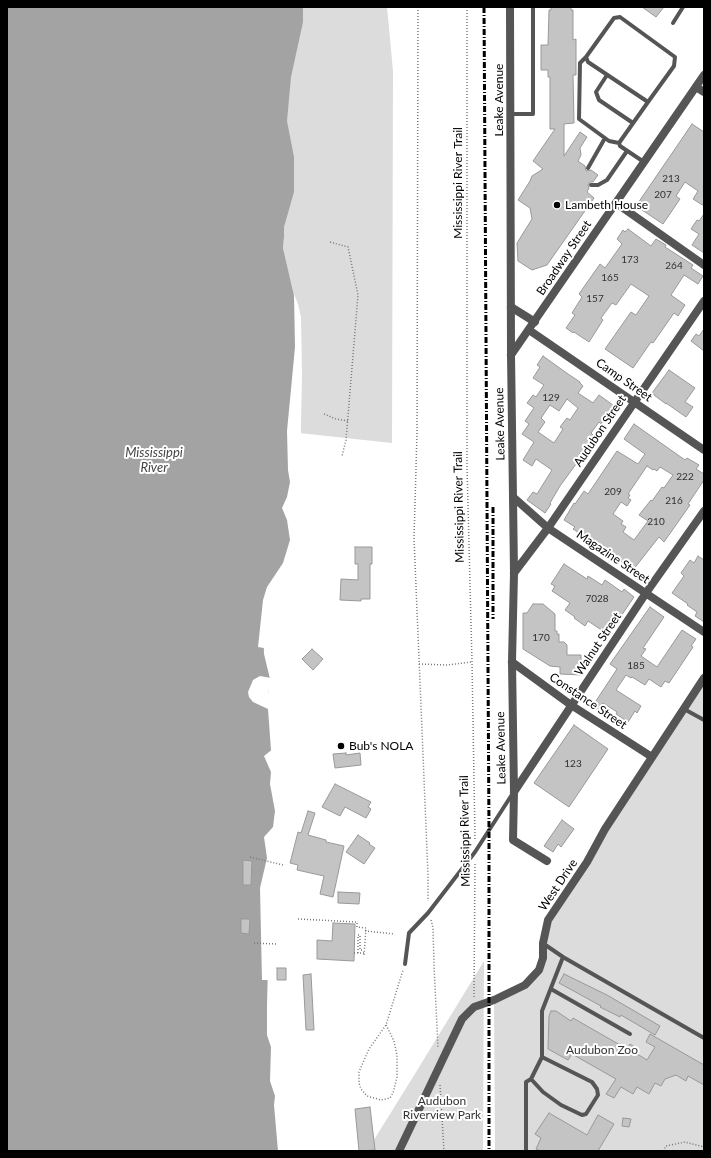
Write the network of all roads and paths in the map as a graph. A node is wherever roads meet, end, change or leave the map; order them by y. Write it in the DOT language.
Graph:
graph roads {
  1 [pos="418,7"];
  2 [pos="467,7"];
  3 [pos="510,7"];
  4 [pos="533,7"];
  5 [pos="683,7"];
  6 [pos="673,23"];
  7 [pos="586,57"];
  8 [pos="607,75"];
  9 [pos="704,75"];
  10 [pos="696,87"];
  11 [pos="704,92"];
  12 [pos="648,102"];
  13 [pos="511,114"];
  14 [pos="633,123"];
  15 [pos="605,138"];
  16 [pos="619,143"];
  17 [pos="627,151"];
  18 [pos="644,162"];
  19 [pos="588,168"];
  20 [pos="591,185"];
  21 [pos="616,204"];
  22 [pos="330,242"];
  23 [pos="704,265"];
  24 [pos="704,301"];
  25 [pos="511,307"];
  26 [pos="535,322"];
  27 [pos="529,330"];
  28 [pos="511,355"];
  29 [pos="634,401"];
  30 [pos="324,414"];
  31 [pos="348,421"];
  32 [pos="704,450"];
  33 [pos="342,456"];
  34 [pos="513,497"];
  35 [pos="704,511"];
  36 [pos="548,528"];
  37 [pos="514,573"];
  38 [pos="646,593"];
  39 [pos="704,632"];
  40 [pos="472,662"];
  41 [pos="512,662"];
  42 [pos="419,664"];
  43 [pos="704,678"];
  44 [pos="571,705"];
  45 [pos="684,709"];
  46 [pos="704,720"];
  47 [pos="652,757"];
  48 [pos="514,792"];
  49 [pos="475,852"];
  50 [pos="250,857"];
  51 [pos="547,861"];
  52 [pos="283,865"];
  53 [pos="428,913"];
  54 [pos="298,919"];
  55 [pos="365,931"];
  56 [pos="395,934"];
  57 [pos="254,943"];
  58 [pos="543,943"];
  59 [pos="277,944"];
  60 [pos="364,950"];
  61 [pos="354,953"];
  62 [pos="358,953"];
  63 [pos="563,957"];
  64 [pos="405,964"];
  65 [pos="550,989"];
  66 [pos="474,1007"];
  67 [pos="386,1025"];
  68 [pos="630,1034"];
  69 [pos="704,1038"];
  70 [pos="438,1051"];
  71 [pos="542,1057"];
  72 [pos="531,1079"];
  73 [pos="440,1082"];
  74 [pos="704,1147"];
  75 [pos="399,1151"];
  76 [pos="444,1151"];
  77 [pos="526,1151"];
  78 [pos="663,1151"];
  1 -- 42 [label="path"];
  2 -- 40 [label="path, Mississippi River Trail"];
  3 -- 13 [label="street, Leake Avenue"];
  4 -- 13 [label="lane"];
  5 -- 6 [label="lane"];
  7 -- 8 [label="lane"];
  7 -- 12 [label="lane"];
  7 -- 15 [label="lane"];
  8 -- 12 [label="lane"];
  8 -- 14 [label="lane"];
  9 -- 10 [label="street, Broadway Street"];
  10 -- 11 [label="street"];
  10 -- 18 [label="street, Broadway Street"];
  12 -- 14 [label="lane"];
  13 -- 25 [label="street, Leake Avenue"];
  14 -- 16 [label="lane"];
  15 -- 16 [label="lane"];
  15 -- 19 [label="lane"];
  16 -- 17 [label="lane"];
  17 -- 18 [label="lane"];
  17 -- 20 [label="lane"];
  18 -- 21 [label="street, Broadway Street"];
  21 -- 23 [label="street"];
  21 -- 26 [label="street, Broadway Street"];
  22 -- 31 [label="path"];
  24 -- 29 [label="street, Audubon Street"];
  25 -- 26 [label="street"];
  25 -- 28 [label="street, Leake Avenue"];
  26 -- 27 [label="street, Broadway Street"];
  27 -- 28 [label="street, Broadway Street"];
  27 -- 29 [label="street, Camp Street"];
  28 -- 34 [label="street, Leake Avenue"];
  29 -- 32 [label="street, Camp Street"];
  29 -- 36 [label="street, Audubon Street"];
  30 -- 31 [label="path"];
  31 -- 33 [label="path"];
  34 -- 36 [label="street, Magazine Street"];
  34 -- 37 [label="street, Leake Avenue"];
  35 -- 38 [label="street, Walnut Street"];
  36 -- 37 [label="street, Audubon Street"];
  36 -- 38 [label="street, Magazine Street"];
  37 -- 41 [label="street, Leake Avenue"];
  38 -- 39 [label="street, Magazine Street"];
  38 -- 44 [label="street, Walnut Street"];
  40 -- 42 [label="path"];
  40 -- 49 [label="path, Mississippi River Trail"];
  41 -- 44 [label="street, Constance Street"];
  41 -- 48 [label="street, Leake Avenue"];
  42 -- 53 [label="path"];
  43 -- 45 [label="street, West Drive"];
  44 -- 47 [label="street, Constance Street"];
  44 -- 48 [label="street, Walnut Street"];
  45 -- 46 [label="lane"];
  45 -- 47 [label="street, West Drive"];
  47 -- 58 [label="street, West Drive"];
  48 -- 49 [label="lane"];
  48 -- 51 [label="street, Leake Avenue"];
  49 -- 53 [label="lane"];
  49 -- 66 [label="path, Mississippi River Trail"];
  50 -- 52 [label="path"];
  53 -- 64 [label="lane"];
  53 -- 70 [label="path"];
  54 -- 55 [label="path"];
  55 -- 56 [label="path"];
  55 -- 60 [label="path"];
  57 -- 59 [label="path"];
  58 -- 63 [label="lane"];
  58 -- 66 [label="street, West Drive"];
  60 -- 62 [label="path"];
  60 -- 62 [label="path"];
  61 -- 62 [label="path"];
  63 -- 65 [label="lane"];
  63 -- 69 [label="lane"];
  64 -- 67 [label="path"];
  65 -- 68 [label="lane"];
  65 -- 71 [label="lane"];
  66 -- 75 [label="street, West Drive"];
  67 -- 67 [label="path"];
  71 -- 72 [label="lane"];
  71 -- 72 [label="lane"];
  72 -- 77 [label="lane"];
  73 -- 76 [label="path"];
  74 -- 78 [label="path"];
}
